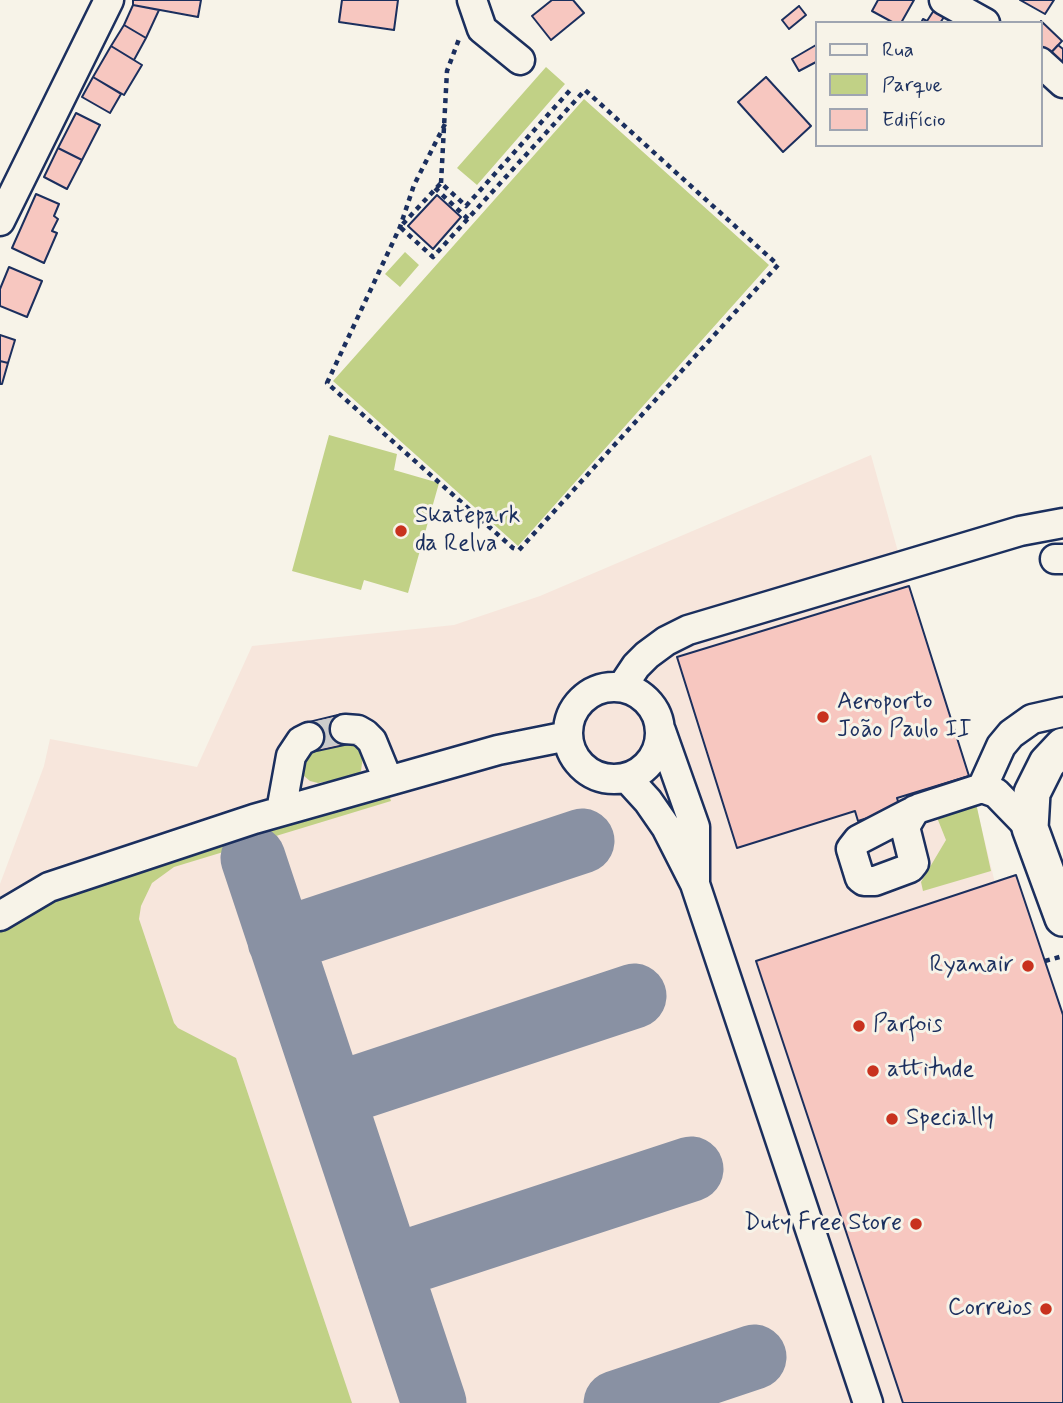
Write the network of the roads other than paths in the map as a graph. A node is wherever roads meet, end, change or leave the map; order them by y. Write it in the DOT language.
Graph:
graph roads {
  1 [pos="109,0"];
  2 [pos="944,0"];
  3 [pos="474,5"];
  4 [pos="981,21"];
  5 [pos="520,60"];
  6 [pos="1042,64"];
  7 [pos="1063,83"];
  8 [pos="0,222"];
  9 [pos="1063,523"];
  10 [pos="1060,552"];
  11 [pos="935,569"];
  12 [pos="622,687"];
  13 [pos="1063,712"];
  14 [pos="345,729"];
  15 [pos="661,731"];
  16 [pos="568,736"];
  17 [pos="309,737"];
  18 [pos="1063,746"];
  19 [pos="627,778"];
  20 [pos="388,780"];
  21 [pos="982,788"];
  22 [pos="915,810"];
  23 [pos="281,811"];
  24 [pos="1030,828"];
  25 [pos="695,884"];
  26 [pos="0,916"];
  27 [pos="1063,918"];
  28 [pos="868,1403"];
  1 -- 8 [label="street"];
  2 -- 4 [label="street"];
  3 -- 5 [label="street"];
  6 -- 7 [label="street"];
  9 -- 12 [label="street"];
  10 -- 11 [label="street"];
  12 -- 15 [label="street"];
  12 -- 16 [label="street"];
  13 -- 21 [label="street"];
  14 -- 20 [label="street"];
  15 -- 19 [label="street"];
  15 -- 25 [label="street"];
  16 -- 19 [label="street"];
  16 -- 20 [label="street"];
  17 -- 23 [label="street"];
  18 -- 24 [label="main road"];
  19 -- 25 [label="street"];
  20 -- 23 [label="street"];
  21 -- 22 [label="street"];
  21 -- 24 [label="street"];
  23 -- 26 [label="street"];
  24 -- 27 [label="main road"];
  25 -- 28 [label="street"];
}
